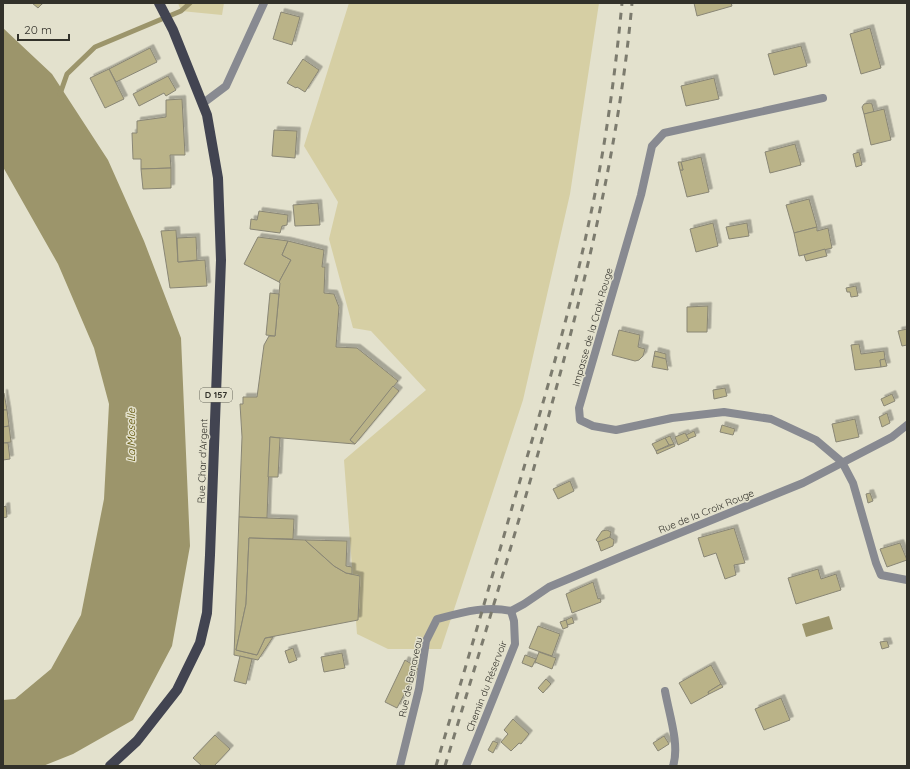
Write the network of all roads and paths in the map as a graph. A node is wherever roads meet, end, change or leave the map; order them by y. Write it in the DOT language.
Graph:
graph roads {
  1 [pos="159,3"];
  2 [pos="264,3"];
  3 [pos="823,98"];
  4 [pos="202,104"];
  5 [pos="907,425"];
  6 [pos="842,462"];
  7 [pos="907,580"];
  8 [pos="511,611"];
  9 [pos="665,691"];
  10 [pos="110,766"];
  11 [pos="400,766"];
  12 [pos="466,766"];
  13 [pos="673,766"];
  1 -- 4 [label="main road, Rue Char d'Argent / D 157"];
  2 -- 4 [label="street"];
  3 -- 6 [label="street, Impasse de la Croix Rouge"];
  4 -- 10 [label="main road, Rue Char d'Argent / D 157"];
  5 -- 6 [label="street, Rue de la Croix Rouge"];
  6 -- 7 [label="street"];
  6 -- 8 [label="street, Rue de la Croix Rouge"];
  8 -- 11 [label="street, Rue de Benaveau"];
  8 -- 12 [label="street, Chemin du Réservoir"];
  9 -- 13 [label="street"];
}
